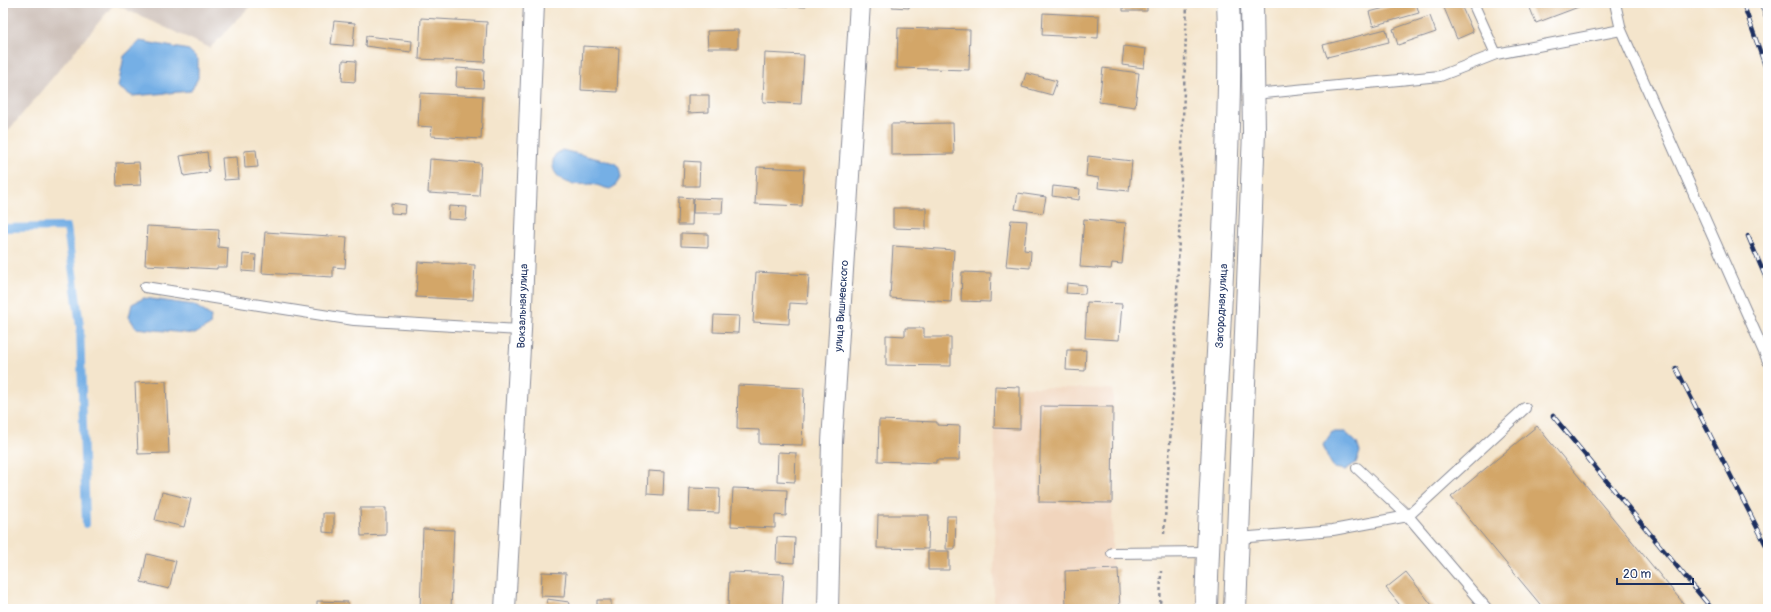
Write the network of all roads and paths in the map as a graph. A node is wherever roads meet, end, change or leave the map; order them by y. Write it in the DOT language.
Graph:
graph roads {
  1 [pos="534,3"];
  2 [pos="860,3"];
  3 [pos="1187,3"];
  4 [pos="1228,3"];
  5 [pos="1252,3"];
  6 [pos="1473,3"];
  7 [pos="1615,3"];
  8 [pos="1621,30"];
  9 [pos="1496,54"];
  10 [pos="1254,94"];
  11 [pos="145,288"];
  12 [pos="521,330"];
  13 [pos="1768,361"];
  14 [pos="1525,408"];
  15 [pos="1357,468"];
  16 [pos="1408,516"];
  17 [pos="1238,538"];
  18 [pos="1208,552"];
  19 [pos="1112,553"];
  20 [pos="1162,553"];
  21 [pos="505,609"];
  22 [pos="828,609"];
  23 [pos="1160,609"];
  24 [pos="1206,609"];
  25 [pos="1236,609"];
  26 [pos="1487,609"];
  1 -- 12 [label="street, Вокзальная улица"];
  2 -- 22 [label="street, улица Вишневского"];
  3 -- 20 [label="path"];
  4 -- 18 [label="highway, Загородная улица"];
  5 -- 10 [label="highway"];
  6 -- 9 [label="lane"];
  7 -- 8 [label="lane"];
  8 -- 9 [label="lane"];
  8 -- 13 [label="lane"];
  9 -- 10 [label="lane"];
  10 -- 17 [label="highway"];
  11 -- 12 [label="lane"];
  12 -- 21 [label="street, Вокзальная улица"];
  14 -- 16 [label="lane"];
  15 -- 16 [label="lane"];
  16 -- 17 [label="lane"];
  16 -- 26 [label="lane"];
  17 -- 25 [label="highway"];
  18 -- 20 [label="lane"];
  18 -- 24 [label="highway, Загородная улица"];
  19 -- 20 [label="lane"];
  20 -- 23 [label="path"];
}
